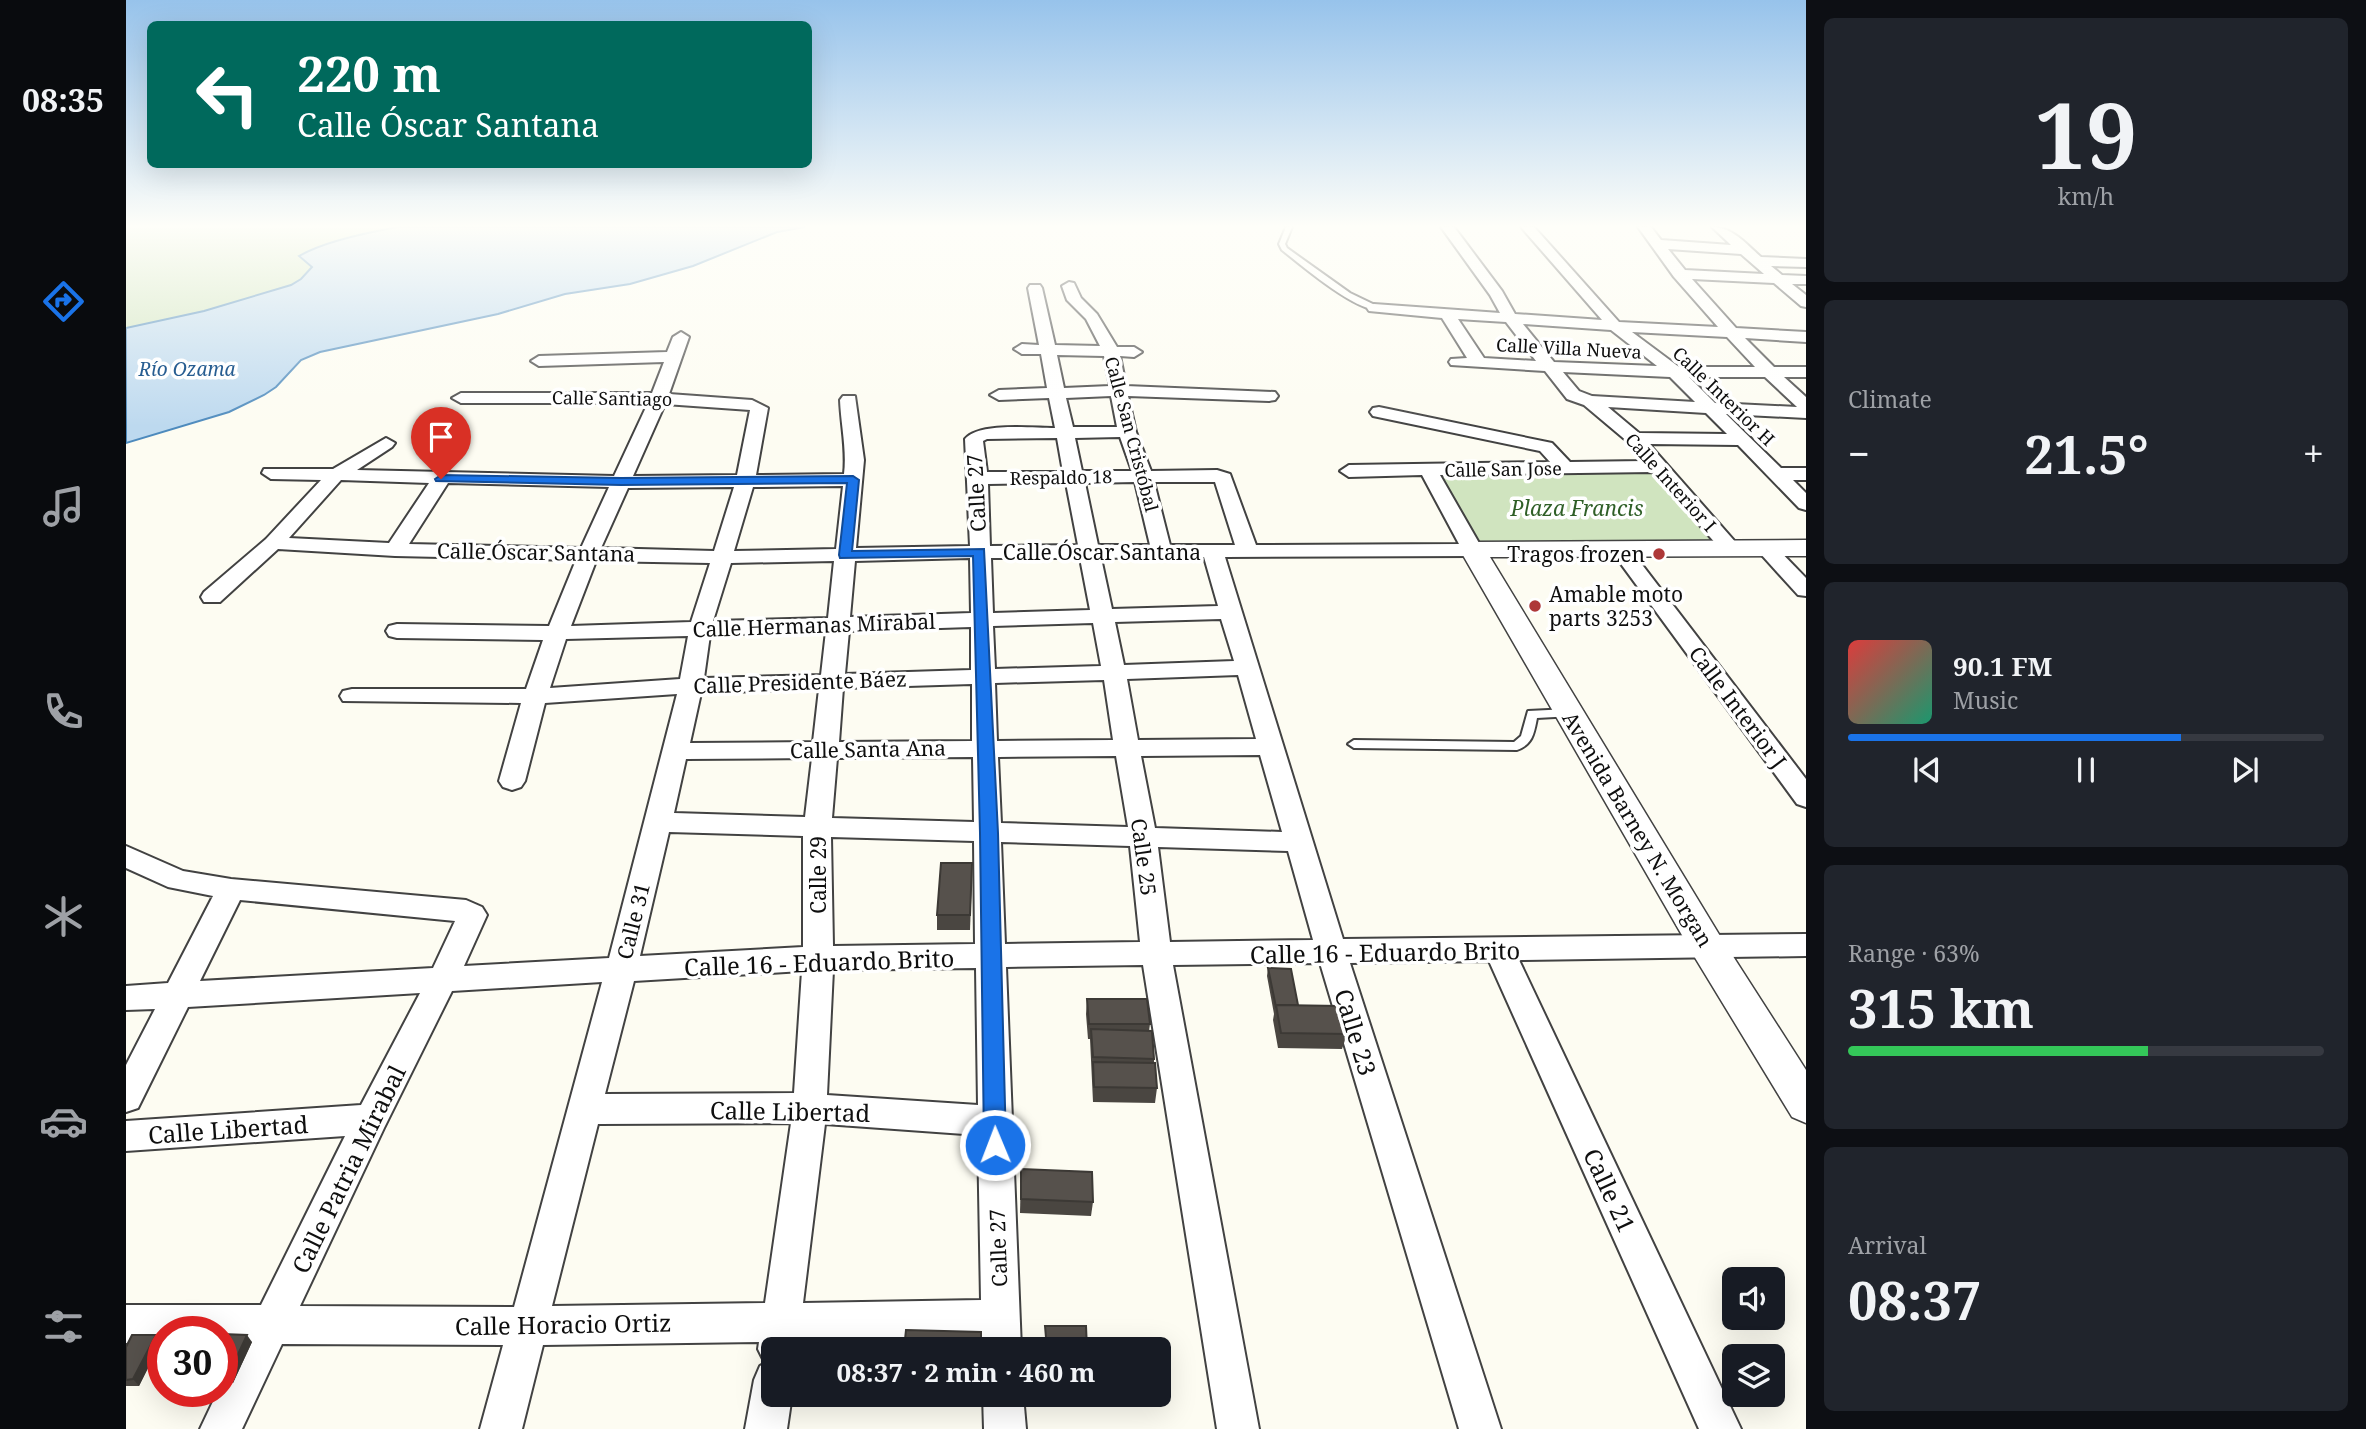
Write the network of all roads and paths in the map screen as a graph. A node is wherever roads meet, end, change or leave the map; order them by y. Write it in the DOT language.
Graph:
graph roads {
  1 [pos="1035,294"];
  2 [pos="1072,294"];
  3 [pos="1345,294"];
  4 [pos="1497,294"];
  5 [pos="1586,294"];
  6 [pos="1696,294"];
  7 [pos="1374,308"];
  8 [pos="1448,315"];
  9 [pos="1510,318"];
  10 [pos="1615,326"];
  11 [pos="1730,332"];
  12 [pos="681,337"];
  13 [pos="1806,337"];
  14 [pos="1035,349"];
  15 [pos="1111,351"];
  16 [pos="1134,352"];
  17 [pos="672,357"];
  18 [pos="539,361"];
  19 [pos="1457,362"];
  20 [pos="1479,363"];
  21 [pos="1548,366"];
  22 [pos="1766,371"];
  23 [pos="1675,372"];
  24 [pos="1806,372"];
  25 [pos="1117,391"];
  26 [pos="1058,392"];
  27 [pos="999,395"];
  28 [pos="1269,396"];
  29 [pos="461,398"];
  30 [pos="659,398"];
  31 [pos="849,400"];
  32 [pos="1590,401"];
  33 [pos="1806,406"];
  34 [pos="1710,408"];
  35 [pos="759,412"];
  36 [pos="1379,412"];
  37 [pos="1806,413"];
  38 [pos="1127,432"];
  39 [pos="1063,433"];
  40 [pos="1634,438"];
  41 [pos="1742,440"];
  42 [pos="386,443"];
  43 [pos="1657,466"];
  44 [pos="1566,468"];
  45 [pos="1428,470"];
  46 [pos="1349,471"];
  47 [pos="271,473"];
  48 [pos="1776,474"];
  49 [pos="1806,474"];
  50 [pos="336,475"];
  51 [pos="1143,476"];
  52 [pos="1072,477"];
  53 [pos="978,478"];
  54 [pos="441,479"];
  55 [pos="853,480"];
  56 [pos="745,481"];
  57 [pos="621,482"];
  58 [pos="1806,504"];
  59 [pos="273,543"];
  60 [pos="1766,548"];
  61 [pos="1806,548"];
  62 [pos="1619,549"];
  63 [pos="1731,549"];
  64 [pos="394,550"];
  65 [pos="1473,550"];
  66 [pos="979,552"];
  67 [pos="1248,552"];
  68 [pos="589,553"];
  69 [pos="1092,553"];
  70 [pos="1162,553"];
  71 [pos="1213,553"];
  72 [pos="845,555"];
  73 [pos="722,556"];
  74 [pos="1806,590"];
  75 [pos="212,597"];
  76 [pos="1231,612"];
  77 [pos="1103,616"];
  78 [pos="982,620"];
  79 [pos="838,625"];
  80 [pos="700,629"];
  81 [pos="397,631"];
  82 [pos="557,633"];
  83 [pos="1248,668"];
  84 [pos="1114,672"];
  85 [pos="984,676"];
  86 [pos="833,681"];
  87 [pos="691,686"];
  88 [pos="352,696"];
  89 [pos="535,696"];
  90 [pos="1570,713"];
  91 [pos="1354,744"];
  92 [pos="1127,747"];
  93 [pos="1271,747"];
  94 [pos="986,748"];
  95 [pos="825,750"];
  96 [pos="675,751"];
  97 [pos="512,782"];
  98 [pos="1806,797"];
  99 [pos="657,822"];
  100 [pos="817,829"];
  101 [pos="989,833"];
  102 [pos="1143,838"];
  103 [pos="1299,842"];
  104 [pos="126,856"];
  105 [pos="231,889"];
  106 [pos="1806,945"];
  107 [pos="1707,946"];
  108 [pos="1500,951"];
  109 [pos="1332,953"];
  110 [pos="1156,954"];
  111 [pos="991,956"];
  112 [pos="818,958"];
  113 [pos="620,971"];
  114 [pos="442,982"];
  115 [pos="179,997"];
  116 [pos="126,998"];
  117 [pos="126,1098"];
  118 [pos="1806,1105"];
  119 [pos="810,1108"];
  120 [pos="586,1109"];
  121 [pos="371,1119"];
  122 [pos="995,1121"];
  123 [pos="126,1136"];
  124 [pos="126,1324"];
  125 [pos="272,1324"];
  126 [pos="528,1326"];
  127 [pos="1000,1334"];
  128 [pos="780,1335"];
  129 [pos="770,1407"];
  130 [pos="1004,1407"];
  131 [pos="221,1429"];
  132 [pos="501,1429"];
  133 [pos="766,1429"];
  134 [pos="1005,1429"];
  135 [pos="1238,1429"];
  136 [pos="1480,1429"];
  137 [pos="1720,1429"];
  1 -- 14 [label="street, Calle 25"];
  2 -- 15 [label="street, Calle San Cristóbal"];
  3 -- 7 [label="lane"];
  4 -- 9 [label="street, Calle Interior I"];
  5 -- 10 [label="street, Calle Interior H"];
  6 -- 11 [label="street"];
  7 -- 8 [label="street"];
  8 -- 9 [label="street"];
  8 -- 20 [label="street"];
  9 -- 10 [label="street"];
  9 -- 21 [label="street, Calle Interior I"];
  10 -- 11 [label="street"];
  10 -- 23 [label="street, Calle Interior H"];
  11 -- 13 [label="street"];
  11 -- 22 [label="street"];
  12 -- 17 [label="street"];
  14 -- 15 [label="street"];
  14 -- 26 [label="street, Calle 25"];
  15 -- 16 [label="street"];
  15 -- 25 [label="street, Calle San Cristóbal"];
  17 -- 18 [label="street"];
  17 -- 30 [label="street"];
  19 -- 20 [label="street, Calle Villa Nueva"];
  20 -- 21 [label="street, Calle Villa Nueva"];
  21 -- 23 [label="street, Calle Villa Nueva"];
  21 -- 32 [label="street, Calle Interior I"];
  22 -- 23 [label="street, Calle Villa Nueva"];
  22 -- 24 [label="street, Calle Villa Nueva"];
  22 -- 33 [label="street"];
  23 -- 34 [label="street, Calle Interior H"];
  25 -- 26 [label="street"];
  25 -- 28 [label="street"];
  25 -- 38 [label="street, Calle San Cristóbal"];
  26 -- 27 [label="street"];
  26 -- 39 [label="street, Calle 25"];
  29 -- 30 [label="street, Calle Santiago"];
  30 -- 35 [label="street, Calle Santiago"];
  30 -- 57 [label="street"];
  31 -- 55 [label="street, Calle 29"];
  32 -- 34 [label="street"];
  32 -- 40 [label="street, Calle Interior I"];
  34 -- 37 [label="street"];
  34 -- 41 [label="street, Calle Interior H"];
  35 -- 56 [label="street, Calle 31"];
  36 -- 44 [label="street"];
  38 -- 39 [label="street"];
  38 -- 51 [label="street, Calle San Cristóbal"];
  39 -- 52 [label="street, Calle 25"];
  39 -- 53 [label="street, Calle 27"];
  40 -- 41 [label="street"];
  40 -- 43 [label="street, Calle Interior I"];
  41 -- 48 [label="street, Calle Interior H"];
  42 -- 50 [label="street"];
  43 -- 44 [label="street, Calle San Jose"];
  43 -- 63 [label="street, Calle Interior I"];
  44 -- 45 [label="street, Calle San Jose"];
  45 -- 46 [label="street, Calle San Jose"];
  45 -- 65 [label="street"];
  47 -- 50 [label="street"];
  48 -- 49 [label="street"];
  48 -- 58 [label="street, Calle Interior H"];
  50 -- 54 [label="street"];
  50 -- 59 [label="street"];
  51 -- 52 [label="street, Respaldo 18"];
  51 -- 67 [label="street, Respaldo 18"];
  51 -- 70 [label="street, Calle San Cristóbal"];
  52 -- 53 [label="street, Respaldo 18"];
  52 -- 69 [label="street, Calle 25"];
  53 -- 66 [label="street, Calle 27"];
  54 -- 57 [label="street"];
  54 -- 64 [label="street"];
  55 -- 56 [label="street"];
  55 -- 72 [label="street, Calle 29"];
  56 -- 57 [label="street"];
  56 -- 73 [label="street, Calle 31"];
  57 -- 68 [label="street"];
  59 -- 64 [label="street, Calle Óscar Santana"];
  59 -- 75 [label="street"];
  60 -- 61 [label="street, Calle Óscar Santana"];
  60 -- 63 [label="street, Calle Óscar Santana"];
  60 -- 74 [label="street"];
  62 -- 63 [label="street, Calle Óscar Santana"];
  62 -- 65 [label="street, Calle Óscar Santana"];
  62 -- 98 [label="street, Calle Interior J"];
  64 -- 68 [label="street, Calle Óscar Santana"];
  65 -- 67 [label="street, Calle Óscar Santana"];
  65 -- 90 [label="street, Avenida Barney N. Morgan"];
  66 -- 69 [label="street, Calle Óscar Santana"];
  66 -- 72 [label="street, Calle Óscar Santana"];
  66 -- 78 [label="street, Calle 27"];
  67 -- 71 [label="street, Calle Óscar Santana"];
  68 -- 73 [label="street, Calle Óscar Santana"];
  68 -- 82 [label="street"];
  69 -- 70 [label="street, Calle Óscar Santana"];
  69 -- 77 [label="street, Calle 25"];
  70 -- 71 [label="street, Calle Óscar Santana"];
  71 -- 76 [label="street, Calle 23"];
  72 -- 73 [label="street, Calle Óscar Santana"];
  72 -- 79 [label="street, Calle 29"];
  73 -- 80 [label="street, Calle 31"];
  76 -- 77 [label="street, Calle Hermanas Mirabal"];
  76 -- 83 [label="street, Calle 23"];
  77 -- 78 [label="street, Calle Hermanas Mirabal"];
  77 -- 84 [label="street, Calle 25"];
  78 -- 79 [label="street, Calle Hermanas Mirabal"];
  78 -- 85 [label="street, Calle 27"];
  79 -- 80 [label="street, Calle Hermanas Mirabal"];
  79 -- 86 [label="street, Calle 29"];
  80 -- 82 [label="street, Calle Hermanas Mirabal"];
  80 -- 87 [label="street, Calle 31"];
  81 -- 82 [label="street, Calle Hermanas Mirabal"];
  82 -- 89 [label="street"];
  83 -- 84 [label="street, Calle Presidente Báez"];
  83 -- 93 [label="street, Calle 23"];
  84 -- 85 [label="street, Calle Presidente Báez"];
  84 -- 92 [label="street, Calle 25"];
  85 -- 86 [label="street, Calle Presidente Báez"];
  85 -- 94 [label="street, Calle 27"];
  86 -- 87 [label="street, Calle Presidente Báez"];
  86 -- 95 [label="street, Calle 29"];
  87 -- 89 [label="street, Calle Presidente Báez"];
  87 -- 96 [label="street, Calle 31"];
  88 -- 89 [label="street, Calle Presidente Báez"];
  89 -- 97 [label="street"];
  90 -- 91 [label="lane"];
  90 -- 107 [label="street, Avenida Barney N. Morgan"];
  92 -- 93 [label="street, Calle Santa Ana"];
  92 -- 94 [label="street, Calle Santa Ana"];
  92 -- 102 [label="street, Calle 25"];
  93 -- 103 [label="street, Calle 23"];
  94 -- 95 [label="street, Calle Santa Ana"];
  94 -- 101 [label="street, Calle 27"];
  95 -- 96 [label="street, Calle Santa Ana"];
  95 -- 100 [label="street, Calle 29"];
  96 -- 99 [label="street, Calle 31"];
  99 -- 100 [label="street"];
  99 -- 113 [label="street, Calle 31"];
  100 -- 101 [label="street"];
  100 -- 112 [label="street, Calle 29"];
  101 -- 102 [label="street"];
  101 -- 111 [label="street, Calle 27"];
  102 -- 103 [label="street"];
  102 -- 110 [label="street, Calle 25"];
  103 -- 109 [label="street, Calle 23"];
  104 -- 105 [label="street"];
  105 -- 114 [label="street, Calle Patria Mirabal"];
  105 -- 115 [label="street"];
  106 -- 107 [label="street, Calle 16 - Eduardo Brito"];
  107 -- 108 [label="street, Calle 16 - Eduardo Brito"];
  107 -- 118 [label="street, Avenida Barney N. Morgan"];
  108 -- 109 [label="street, Calle 16 - Eduardo Brito"];
  108 -- 137 [label="street, Calle 21"];
  109 -- 110 [label="street, Calle 16 - Eduardo Brito"];
  109 -- 136 [label="street, Calle 23"];
  110 -- 111 [label="street, Calle 16 - Eduardo Brito"];
  110 -- 135 [label="street, Calle 25"];
  111 -- 112 [label="street, Calle 16 - Eduardo Brito"];
  111 -- 122 [label="street, Calle 27"];
  112 -- 113 [label="street, Calle 16 - Eduardo Brito"];
  112 -- 119 [label="street, Calle 29"];
  113 -- 114 [label="street, Calle 16 - Eduardo Brito"];
  113 -- 120 [label="street, Calle 31"];
  114 -- 115 [label="street, Calle 16 - Eduardo Brito"];
  114 -- 121 [label="street, Calle Patria Mirabal"];
  115 -- 116 [label="street, Calle 16 - Eduardo Brito"];
  115 -- 117 [label="street"];
  119 -- 120 [label="street, Calle Libertad"];
  119 -- 122 [label="street, Calle Libertad"];
  119 -- 128 [label="street, Calle 29"];
  120 -- 126 [label="street, Calle 31"];
  121 -- 123 [label="street, Calle Libertad"];
  121 -- 125 [label="street, Calle Patria Mirabal"];
  122 -- 127 [label="street, Calle 27"];
  124 -- 125 [label="street, Calle Horacio Ortiz"];
  125 -- 126 [label="street, Calle Horacio Ortiz"];
  125 -- 131 [label="street, Calle Patria Mirabal"];
  126 -- 128 [label="street, Calle Horacio Ortiz"];
  126 -- 132 [label="street, Calle 31"];
  127 -- 128 [label="street, Calle Horacio Ortiz"];
  129 -- 133 [label="street"];
  130 -- 134 [label="street"];
}
